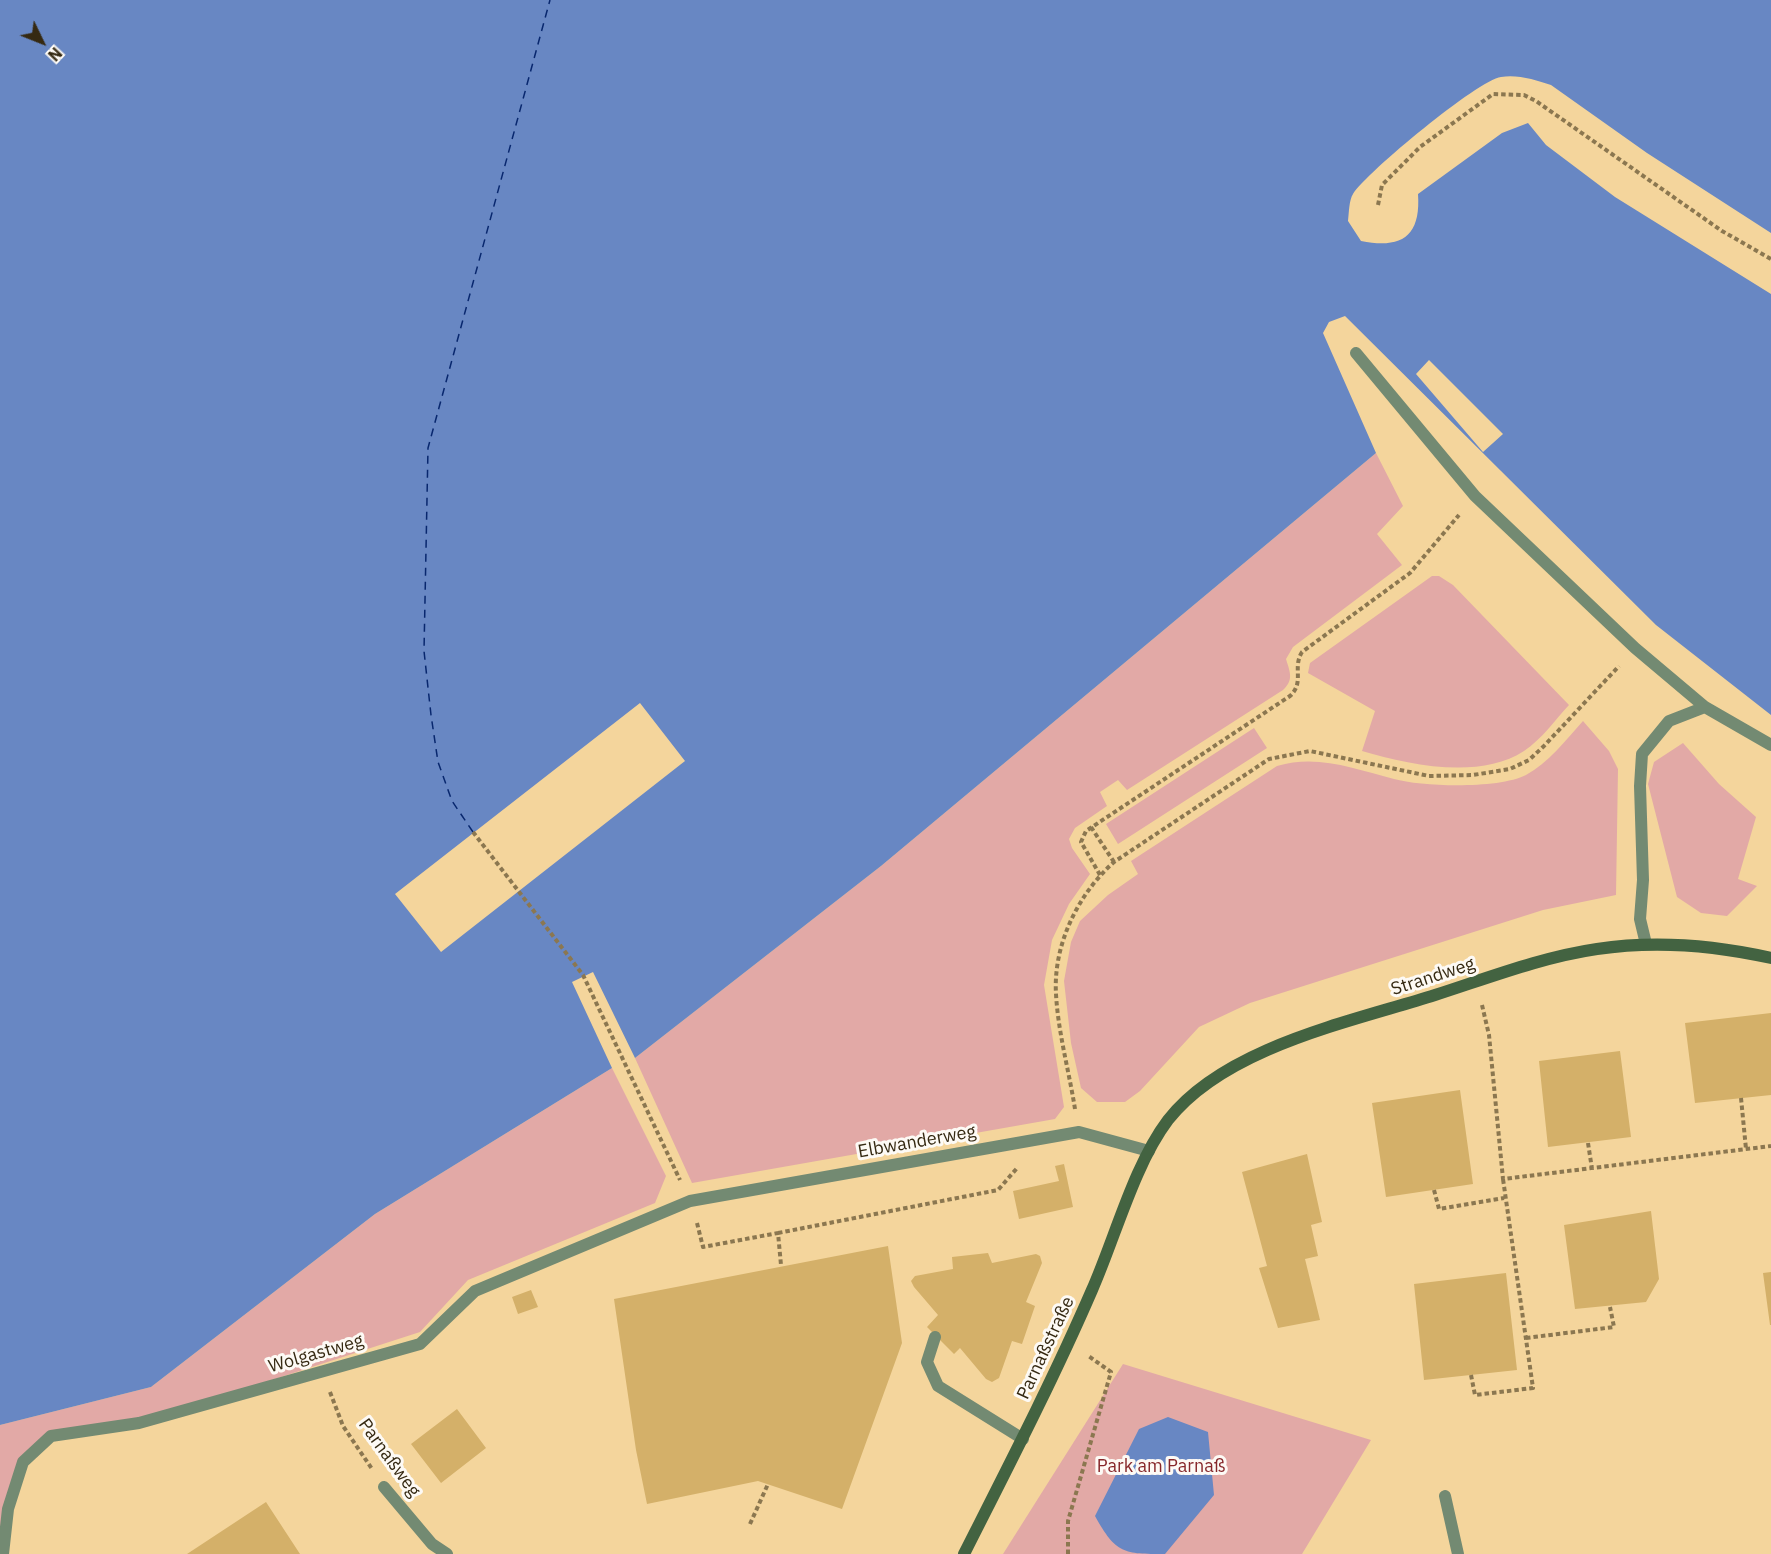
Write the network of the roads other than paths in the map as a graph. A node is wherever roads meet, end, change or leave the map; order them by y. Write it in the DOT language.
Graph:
graph roads {
  1 [pos="1356,353"];
  2 [pos="1705,708"];
  3 [pos="1771,745"];
  4 [pos="1646,944"];
  5 [pos="1771,958"];
  6 [pos="1149,1151"];
  7 [pos="690,1201"];
  8 [pos="935,1337"];
  9 [pos="1023,1439"];
  10 [pos="384,1487"];
  11 [pos="1445,1496"];
  12 [pos="3,1554"];
  13 [pos="447,1554"];
  14 [pos="964,1554"];
  15 [pos="1458,1554"];
  1 -- 2 [label="street"];
  2 -- 3 [label="street"];
  2 -- 4 [label="street"];
  4 -- 5 [label="street, Strandweg"];
  4 -- 6 [label="street, Strandweg"];
  6 -- 7 [label="street, Elbwanderweg"];
  6 -- 9 [label="street, Parnaßstraße"];
  7 -- 12 [label="street, Wolgastweg"];
  8 -- 9 [label="street"];
  9 -- 14 [label="street, Parnaßstraße"];
  10 -- 13 [label="street, Parnaßweg"];
  11 -- 15 [label="street"];
}
